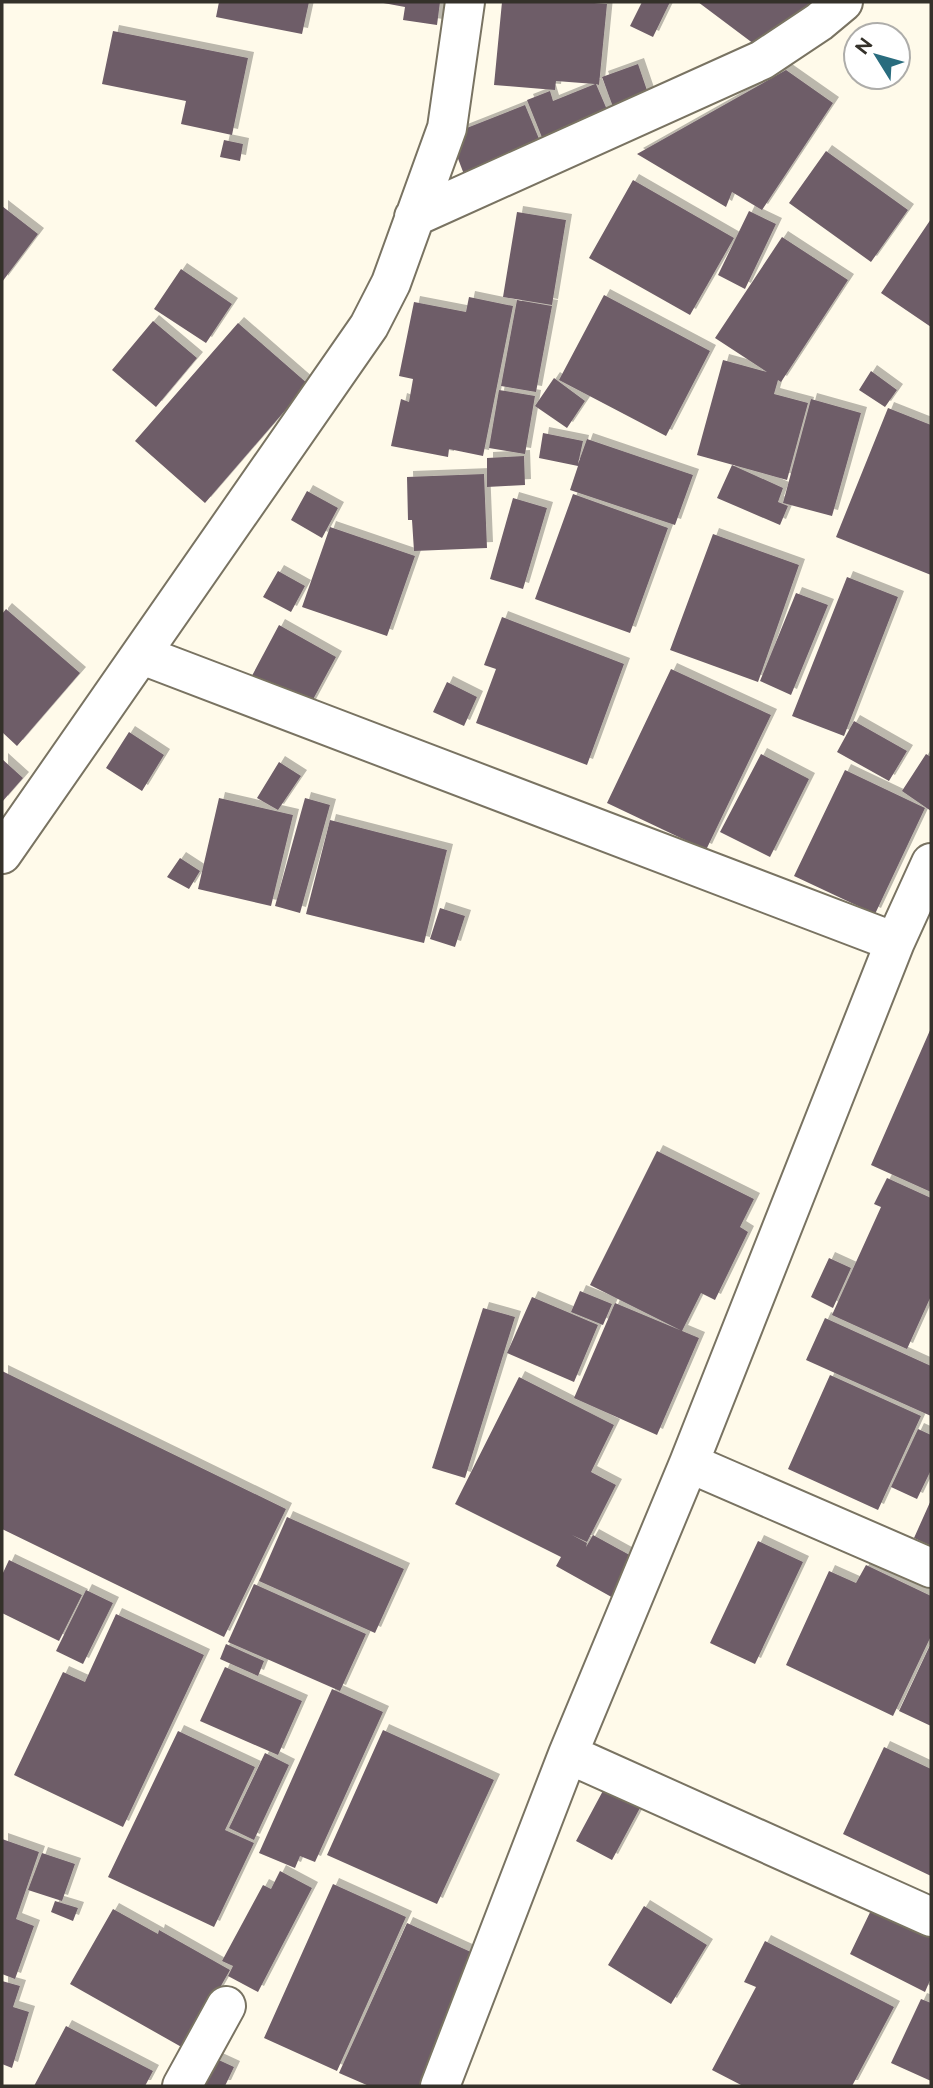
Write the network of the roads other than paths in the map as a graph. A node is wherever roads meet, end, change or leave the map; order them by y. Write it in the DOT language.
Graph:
graph roads {
  1 [pos="465,2"];
  2 [pos="843,2"];
  3 [pos="414,217"];
  4 [pos="142,654"];
  5 [pos="2,854"];
  6 [pos="931,863"];
  7 [pos="895,942"];
  8 [pos="689,1463"];
  9 [pos="931,1568"];
  10 [pos="568,1754"];
  11 [pos="931,1917"];
  12 [pos="226,2006"];
  13 [pos="182,2086"];
  14 [pos="440,2086"];
  1 -- 3 [label="street"];
  2 -- 3 [label="street"];
  3 -- 4 [label="street"];
  4 -- 5 [label="street"];
  4 -- 7 [label="street"];
  6 -- 7 [label="street"];
  7 -- 8 [label="street"];
  8 -- 9 [label="street"];
  8 -- 10 [label="street"];
  10 -- 11 [label="street"];
  10 -- 14 [label="street"];
  12 -- 13 [label="street"];
}
